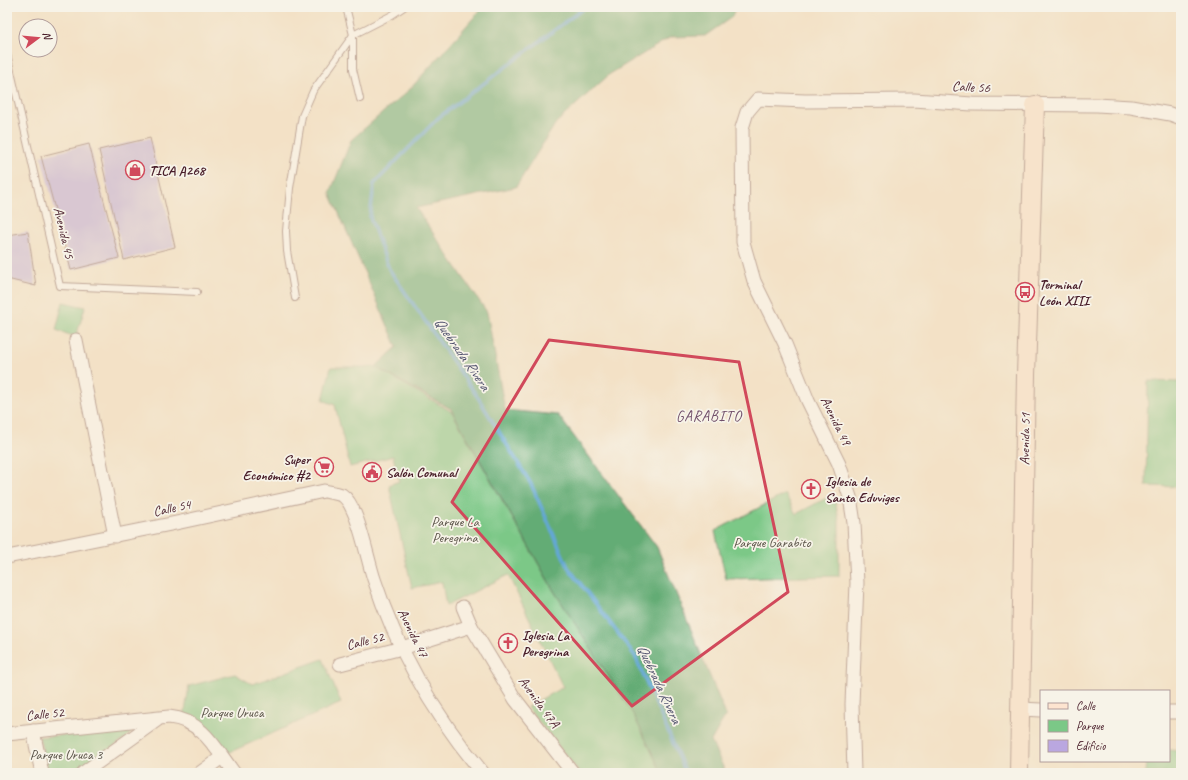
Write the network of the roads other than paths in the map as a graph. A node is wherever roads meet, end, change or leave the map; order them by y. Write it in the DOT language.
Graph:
graph roads {
  1 [pos="346,7"];
  2 [pos="404,7"];
  3 [pos="353,35"];
  4 [pos="7,54"];
  5 [pos="360,99"];
  6 [pos="758,99"];
  7 [pos="1036,105"];
  8 [pos="1181,118"];
  9 [pos="197,292"];
  10 [pos="294,298"];
  11 [pos="76,340"];
  12 [pos="342,495"];
  13 [pos="115,536"];
  14 [pos="7,557"];
  15 [pos="463,607"];
  16 [pos="471,626"];
  17 [pos="402,648"];
  18 [pos="340,664"];
  19 [pos="1021,709"];
  20 [pos="1040,710"];
  21 [pos="1170,712"];
  22 [pos="1181,712"];
  23 [pos="158,719"];
  24 [pos="33,731"];
  25 [pos="7,734"];
  26 [pos="222,757"];
  27 [pos="42,773"];
  28 [pos="83,773"];
  29 [pos="200,773"];
  30 [pos="234,773"];
  31 [pos="483,773"];
  32 [pos="573,773"];
  33 [pos="854,773"];
  34 [pos="1019,773"];
  1 -- 3 [label="lane"];
  2 -- 3 [label="lane"];
  3 -- 5 [label="lane"];
  3 -- 10 [label="lane"];
  4 -- 9 [label="lane, Avenida 45"];
  6 -- 7 [label="street, Calle 56"];
  6 -- 33 [label="street, Avenida 49"];
  7 -- 8 [label="street, Calle 56"];
  7 -- 19 [label="street, Avenida 51"];
  11 -- 13 [label="street"];
  12 -- 13 [label="street, Calle 54"];
  12 -- 17 [label="street, Avenida 47"];
  13 -- 14 [label="street, Calle 54"];
  15 -- 16 [label="street"];
  16 -- 17 [label="street, Calle 52"];
  16 -- 32 [label="street, Avenida 47A"];
  17 -- 18 [label="street, Calle 52"];
  17 -- 31 [label="street, Avenida 47"];
  19 -- 20 [label="street"];
  19 -- 34 [label="street, Avenida 51"];
  21 -- 22 [label="street"];
  23 -- 24 [label="street, Calle 52"];
  23 -- 26 [label="street, Calle 52"];
  23 -- 28 [label="street"];
  24 -- 25 [label="street, Calle 52"];
  24 -- 27 [label="street"];
  26 -- 29 [label="street"];
  26 -- 30 [label="street, Calle 52"];
}
